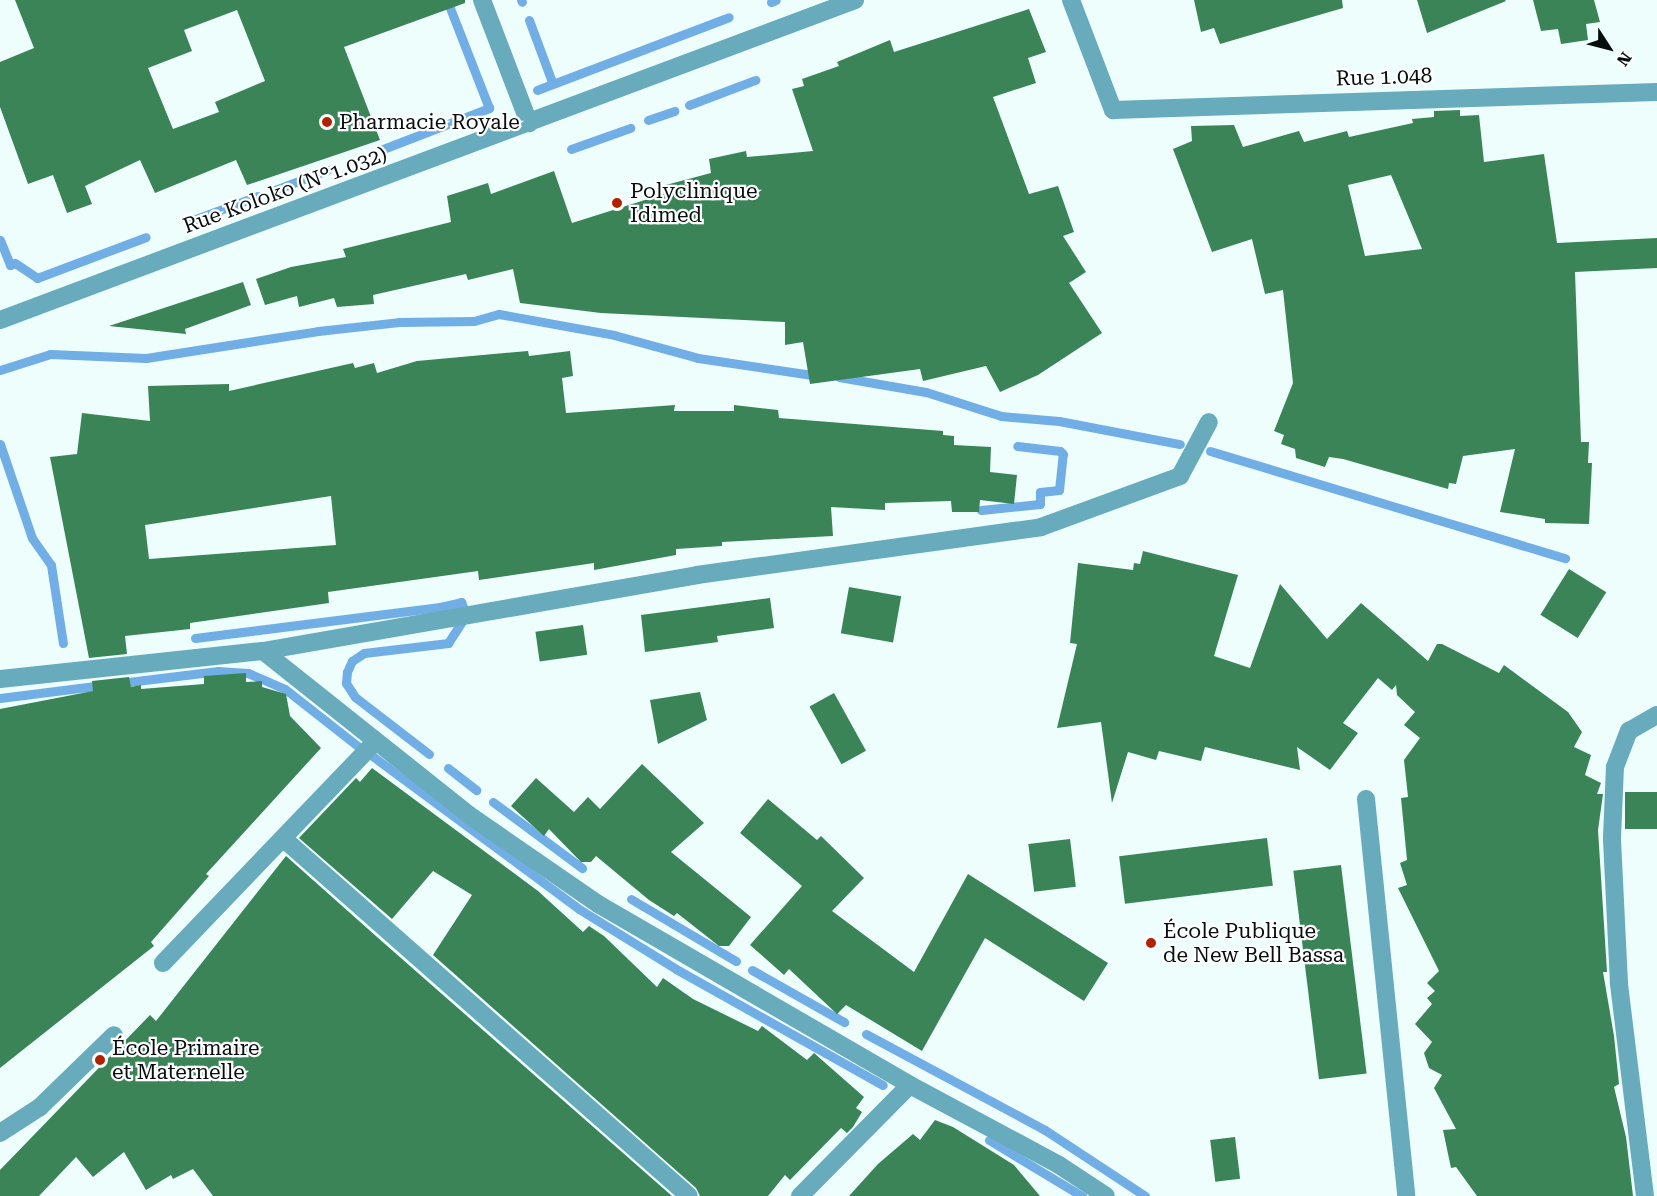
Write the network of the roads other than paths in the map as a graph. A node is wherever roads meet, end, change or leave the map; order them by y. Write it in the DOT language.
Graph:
graph roads {
  1 [pos="482,0"];
  2 [pos="855,0"];
  3 [pos="1071,0"];
  4 [pos="1657,92"];
  5 [pos="529,123"];
  6 [pos="0,320"];
  7 [pos="1209,422"];
  8 [pos="263,651"];
  9 [pos="0,679"];
  10 [pos="1657,715"];
  11 [pos="375,742"];
  12 [pos="1366,799"];
  13 [pos="285,840"];
  14 [pos="163,963"];
  15 [pos="114,1035"];
  16 [pos="910,1085"];
  17 [pos="0,1133"];
  18 [pos="689,1196"];
  19 [pos="800,1196"];
  20 [pos="1106,1196"];
  21 [pos="1406,1196"];
  22 [pos="1645,1196"];
  1 -- 5 [label="street"];
  2 -- 5 [label="street, Rue Koloko (N°1.032)"];
  3 -- 4 [label="street, Rue 1.048"];
  5 -- 6 [label="street, Rue Koloko (N°1.032)"];
  7 -- 8 [label="street"];
  8 -- 9 [label="street"];
  8 -- 11 [label="street"];
  10 -- 22 [label="street"];
  11 -- 13 [label="street"];
  11 -- 16 [label="street"];
  12 -- 21 [label="street"];
  13 -- 14 [label="street"];
  13 -- 18 [label="street"];
  15 -- 17 [label="street"];
  16 -- 19 [label="street"];
  16 -- 20 [label="street"];
}
